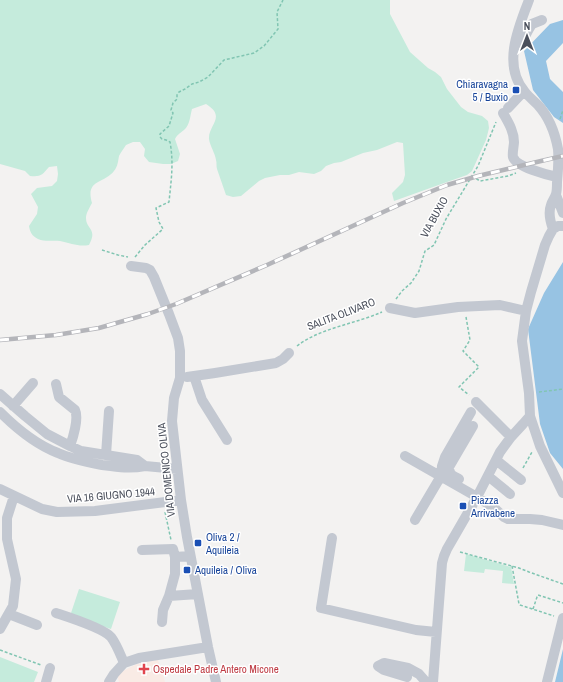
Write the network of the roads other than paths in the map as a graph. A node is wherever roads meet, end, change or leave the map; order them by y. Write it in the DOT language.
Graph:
graph roads {
  1 [pos="529,0"];
  2 [pos="542,20"];
  3 [pos="515,44"];
  4 [pos="524,91"];
  5 [pos="557,178"];
  6 [pos="556,195"];
  7 [pos="563,213"];
  8 [pos="558,227"];
  9 [pos="130,261"];
  10 [pos="390,308"];
  11 [pos="526,311"];
  12 [pos="290,353"];
  13 [pos="194,376"];
  14 [pos="180,378"];
  15 [pos="33,383"];
  16 [pos="56,384"];
  17 [pos="0,394"];
  18 [pos="0,401"];
  19 [pos="476,402"];
  20 [pos="13,406"];
  21 [pos="109,411"];
  22 [pos="0,412"];
  23 [pos="471,412"];
  24 [pos="530,416"];
  25 [pos="473,426"];
  26 [pos="511,437"];
  27 [pos="227,440"];
  28 [pos="70,446"];
  29 [pos="106,455"];
  30 [pos="405,456"];
  31 [pos="496,460"];
  32 [pos="145,466"];
  33 [pos="177,469"];
  34 [pos="440,476"];
  35 [pos="488,476"];
  36 [pos="521,480"];
  37 [pos="0,490"];
  38 [pos="563,493"];
  39 [pos="479,494"];
  40 [pos="510,494"];
  41 [pos="14,496"];
  42 [pos="181,500"];
  43 [pos="415,520"];
  44 [pos="563,525"];
  45 [pos="332,538"];
  46 [pos="142,550"];
  47 [pos="174,553"];
  48 [pos="190,556"];
  49 [pos="198,594"];
  50 [pos="169,596"];
  51 [pos="56,613"];
  52 [pos="8,614"];
  53 [pos="563,618"];
  54 [pos="162,622"];
  55 [pos="37,625"];
  56 [pos="0,629"];
  57 [pos="436,632"];
  58 [pos="208,647"];
  59 [pos="124,663"];
  60 [pos="50,668"];
  61 [pos="407,676"];
  62 [pos="46,682"];
  63 [pos="109,682"];
  64 [pos="216,682"];
  65 [pos="426,682"];
  66 [pos="433,682"];
  67 [pos="547,682"];
  1 -- 3 [label="street"];
  2 -- 3 [label="street"];
  3 -- 4 [label="street"];
  4 -- 5 [label="street"];
  4 -- 5 [label="street"];
  5 -- 6 [label="street"];
  6 -- 7 [label="street"];
  6 -- 8 [label="street"];
  8 -- 11 [label="street"];
  9 -- 14 [label="street, VIA DOMENICO OLIVA"];
  10 -- 11 [label="street, SALITA OLIVARO"];
  11 -- 24 [label="street"];
  12 -- 13 [label="street"];
  13 -- 14 [label="street"];
  13 -- 27 [label="street"];
  14 -- 33 [label="street, VIA DOMENICO OLIVA"];
  15 -- 20 [label="street"];
  16 -- 28 [label="street"];
  17 -- 20 [label="street"];
  18 -- 28 [label="street"];
  19 -- 26 [label="street"];
  20 -- 28 [label="street"];
  21 -- 29 [label="street"];
  22 -- 32 [label="street"];
  23 -- 34 [label="street"];
  24 -- 26 [label="street"];
  24 -- 38 [label="street"];
  25 -- 39 [label="street"];
  26 -- 31 [label="street"];
  28 -- 29 [label="street"];
  29 -- 32 [label="street"];
  30 -- 34 [label="street"];
  31 -- 35 [label="street"];
  31 -- 36 [label="street"];
  32 -- 33 [label="street"];
  33 -- 42 [label="street, VIA DOMENICO OLIVA"];
  34 -- 39 [label="street"];
  34 -- 43 [label="street"];
  35 -- 39 [label="street"];
  35 -- 40 [label="street"];
  37 -- 41 [label="street, VIA 16 GIUGNO 1944"];
  39 -- 44 [label="street"];
  39 -- 57 [label="street"];
  41 -- 42 [label="street, VIA 16 GIUGNO 1944"];
  41 -- 52 [label="street"];
  42 -- 48 [label="street, VIA DOMENICO OLIVA"];
  45 -- 57 [label="street"];
  46 -- 47 [label="street"];
  47 -- 48 [label="street"];
  47 -- 50 [label="street"];
  48 -- 49 [label="street, VIA DOMENICO OLIVA"];
  49 -- 50 [label="street"];
  49 -- 58 [label="street"];
  50 -- 54 [label="street"];
  51 -- 59 [label="street"];
  52 -- 55 [label="street"];
  52 -- 56 [label="street"];
  53 -- 67 [label="street"];
  57 -- 66 [label="street"];
  58 -- 59 [label="street"];
  58 -- 64 [label="street"];
  59 -- 63 [label="street"];
  60 -- 62 [label="street"];
  61 -- 65 [label="street"];
}
